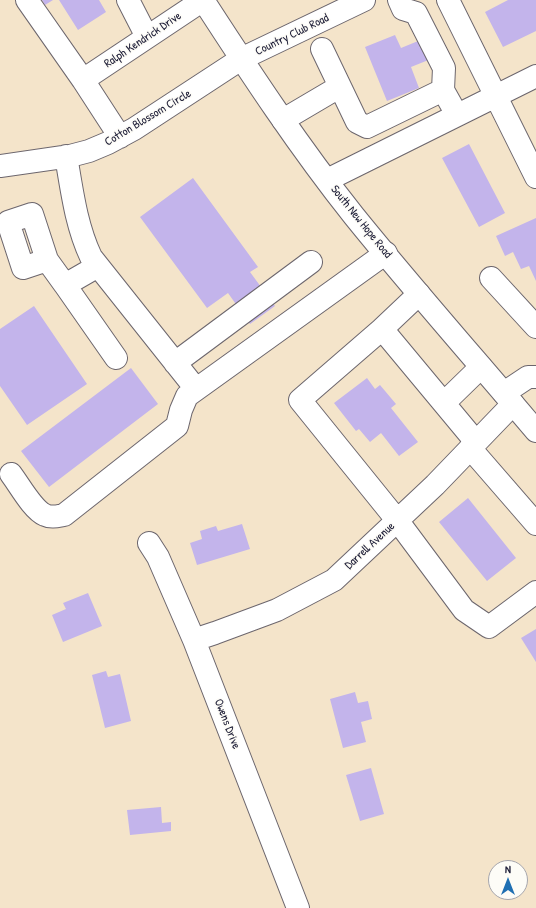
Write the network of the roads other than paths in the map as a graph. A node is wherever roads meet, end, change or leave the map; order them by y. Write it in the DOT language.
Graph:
graph roads {
  1 [pos="27,0"];
  2 [pos="128,0"];
  3 [pos="203,0"];
  4 [pos="364,0"];
  5 [pos="399,0"];
  6 [pos="448,0"];
  7 [pos="147,37"];
  8 [pos="322,49"];
  9 [pos="242,59"];
  10 [pos="536,76"];
  11 [pos="83,80"];
  12 [pos="339,87"];
  13 [pos="443,90"];
  14 [pos="496,96"];
  15 [pos="457,115"];
  16 [pos="283,120"];
  17 [pos="120,136"];
  18 [pos="66,156"];
  19 [pos="0,166"];
  20 [pos="536,177"];
  21 [pos="327,180"];
  22 [pos="386,253"];
  23 [pos="48,260"];
  24 [pos="311,262"];
  25 [pos="98,266"];
  26 [pos="491,278"];
  27 [pos="65,285"];
  28 [pos="419,294"];
  29 [pos="536,327"];
  30 [pos="382,329"];
  31 [pos="116,358"];
  32 [pos="175,363"];
  33 [pos="481,367"];
  34 [pos="533,372"];
  35 [pos="196,389"];
  36 [pos="508,398"];
  37 [pos="444,403"];
  38 [pos="536,431"];
  39 [pos="473,445"];
  40 [pos="11,474"];
  41 [pos="397,520"];
  42 [pos="536,524"];
  43 [pos="149,542"];
  44 [pos="536,592"];
  45 [pos="194,640"];
  46 [pos="298,908"];
  1 -- 11 [label="street"];
  2 -- 7 [label="street"];
  3 -- 7 [label="street, Ralph Kendrick Drive"];
  3 -- 9 [label="street, South New Hope Road"];
  4 -- 9 [label="street, Country Club Road"];
  5 -- 13 [label="street"];
  6 -- 14 [label="street"];
  7 -- 11 [label="street, Ralph Kendrick Drive"];
  8 -- 12 [label="street"];
  9 -- 16 [label="street, South New Hope Road"];
  9 -- 17 [label="street, Cotton Blossom Circle"];
  10 -- 14 [label="street"];
  11 -- 17 [label="street"];
  12 -- 13 [label="street"];
  12 -- 16 [label="street"];
  13 -- 15 [label="street"];
  14 -- 15 [label="street"];
  14 -- 20 [label="street"];
  15 -- 21 [label="street"];
  16 -- 21 [label="street, South New Hope Road"];
  17 -- 18 [label="street, Cotton Blossom Circle"];
  18 -- 19 [label="street, Cotton Blossom Circle"];
  18 -- 25 [label="street"];
  21 -- 22 [label="street, South New Hope Road"];
  22 -- 28 [label="street, South New Hope Road"];
  22 -- 35 [label="street"];
  23 -- 27 [label="street"];
  24 -- 32 [label="street"];
  25 -- 27 [label="street"];
  25 -- 32 [label="street"];
  26 -- 29 [label="street"];
  27 -- 31 [label="street"];
  28 -- 30 [label="street"];
  28 -- 33 [label="street, South New Hope Road"];
  30 -- 37 [label="street"];
  30 -- 41 [label="street"];
  32 -- 35 [label="street"];
  33 -- 36 [label="street, South New Hope Road"];
  33 -- 37 [label="street"];
  34 -- 36 [label="street, Darrell Avenue"];
  35 -- 40 [label="street"];
  36 -- 38 [label="street, South New Hope Road"];
  36 -- 39 [label="street, Darrell Avenue"];
  37 -- 39 [label="street"];
  39 -- 41 [label="street, Darrell Avenue"];
  39 -- 42 [label="street"];
  41 -- 44 [label="street"];
  41 -- 45 [label="street, Darrell Avenue"];
  43 -- 45 [label="street, Owens Drive"];
  45 -- 46 [label="street, Owens Drive"];
}
